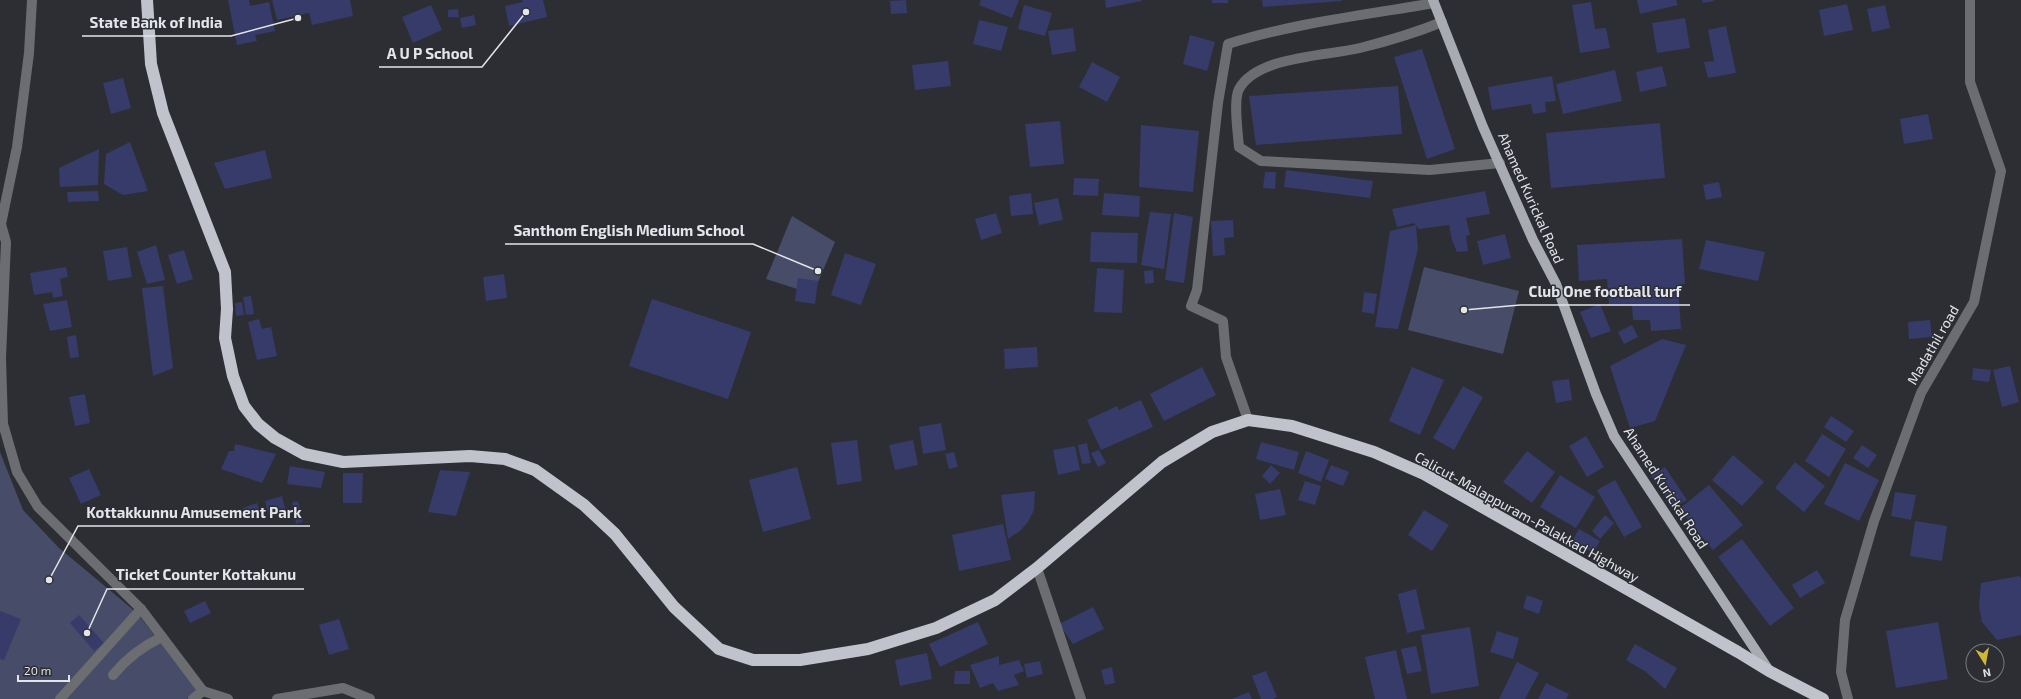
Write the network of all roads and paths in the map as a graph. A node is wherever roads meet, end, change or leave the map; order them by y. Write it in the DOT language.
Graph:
graph roads {
  1 [pos="32,0"];
  2 [pos="1970,0"];
  3 [pos="148,2"];
  4 [pos="1434,2"];
  5 [pos="1442,22"];
  6 [pos="1500,163"];
  7 [pos="0,224"];
  8 [pos="1248,420"];
  9 [pos="1037,568"];
  10 [pos="141,609"];
  11 [pos="162,636"];
  12 [pos="1769,671"];
  13 [pos="113,676"];
  14 [pos="203,691"];
  15 [pos="60,699"];
  16 [pos="193,699"];
  17 [pos="228,699"];
  18 [pos="277,699"];
  19 [pos="370,699"];
  20 [pos="1081,699"];
  21 [pos="1823,699"];
  22 [pos="1848,699"];
  1 -- 7 [label="street"];
  2 -- 22 [label="street, Madathil road"];
  3 -- 9 [label="highway, Calicut-Malappuram-Palakkad Highway"];
  4 -- 5 [label="main road, Ahamed Kurickal Road"];
  4 -- 8 [label="street"];
  5 -- 6 [label="main road, Ahamed Kurickal Road"];
  5 -- 6 [label="street"];
  6 -- 12 [label="main road, Ahamed Kurickal Road"];
  7 -- 10 [label="street"];
  8 -- 9 [label="highway, Calicut-Malappuram-Palakkad Highway"];
  8 -- 12 [label="highway, Calicut-Malappuram-Palakkad Highway"];
  9 -- 20 [label="street"];
  10 -- 11 [label="street"];
  10 -- 15 [label="street"];
  11 -- 13 [label="street"];
  11 -- 14 [label="street"];
  12 -- 21 [label="highway, Calicut-Malappuram-Palakkad Highway"];
  14 -- 16 [label="street"];
  14 -- 17 [label="street"];
  18 -- 19 [label="street"];
}
